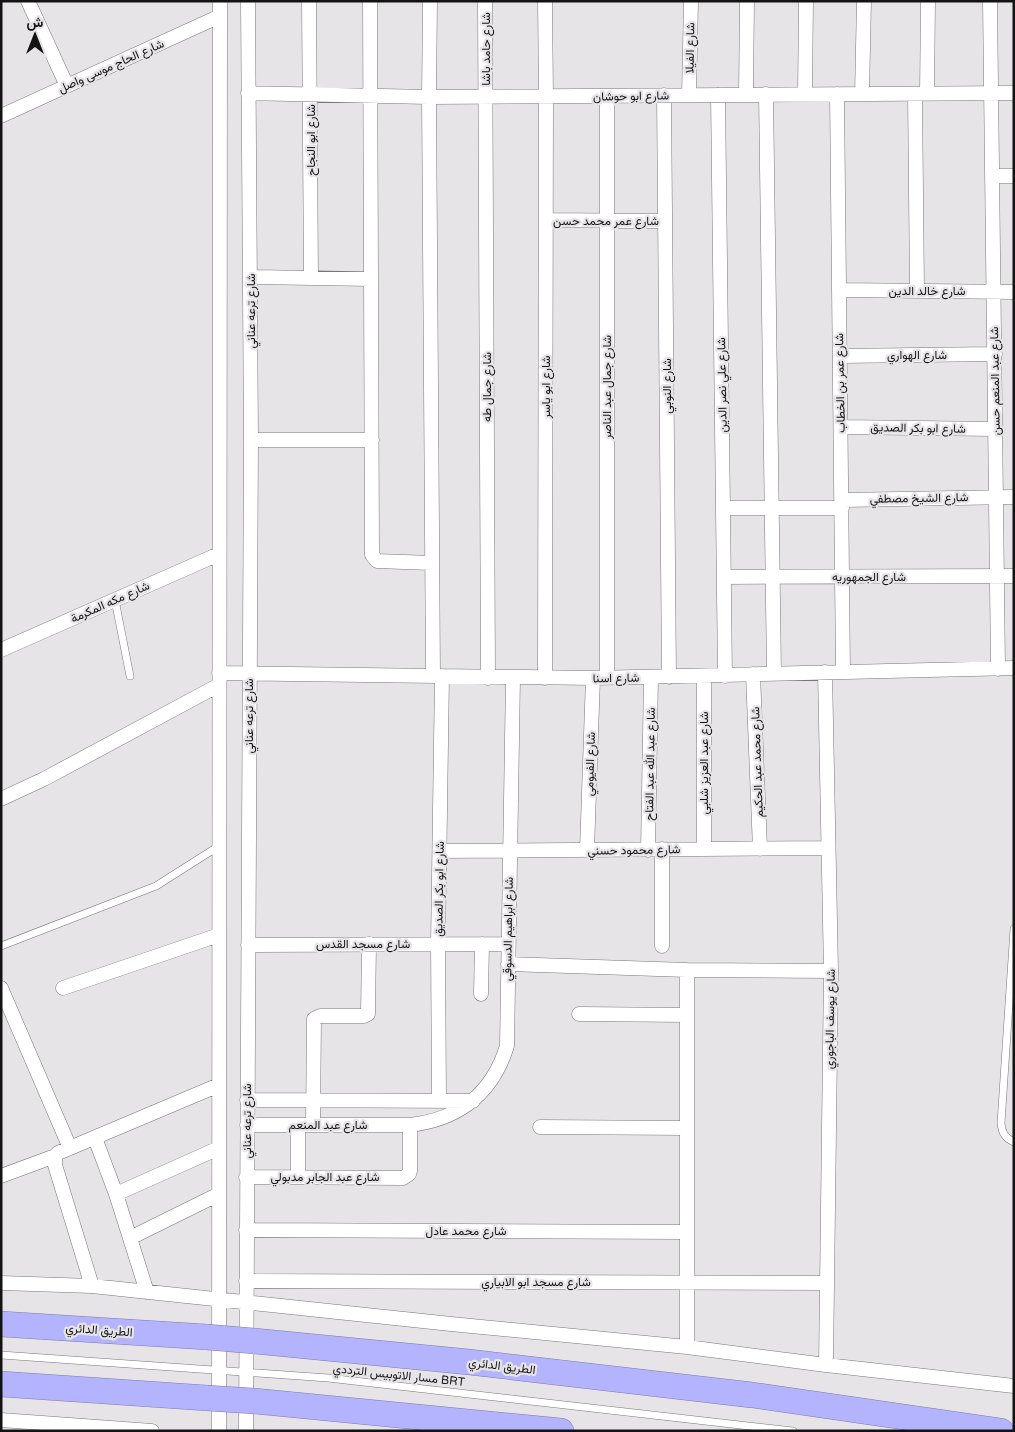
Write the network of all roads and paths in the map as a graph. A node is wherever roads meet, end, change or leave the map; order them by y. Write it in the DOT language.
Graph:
graph roads {
  1 [pos="28,1"];
  2 [pos="220,1"];
  3 [pos="248,1"];
  4 [pos="309,1"];
  5 [pos="370,1"];
  6 [pos="430,1"];
  7 [pos="486,1"];
  8 [pos="545,1"];
  9 [pos="691,1"];
  10 [pos="747,1"];
  11 [pos="806,1"];
  12 [pos="864,1"];
  13 [pos="928,1"];
  14 [pos="990,1"];
  15 [pos="220,16"];
  16 [pos="67,86"];
  17 [pos="248,93"];
  18 [pos="992,93"];
  19 [pos="1014,93"];
  20 [pos="310,94"];
  21 [pos="746,94"];
  22 [pos="766,94"];
  23 [pos="804,94"];
  24 [pos="838,94"];
  25 [pos="862,94"];
  26 [pos="921,94"];
  27 [pos="664,95"];
  28 [pos="689,95"];
  29 [pos="718,95"];
  30 [pos="369,96"];
  31 [pos="486,96"];
  32 [pos="546,96"];
  33 [pos="608,96"];
  34 [pos="429,97"];
  35 [pos="1,116"];
  36 [pos="993,176"];
  37 [pos="1014,176"];
  38 [pos="546,220"];
  39 [pos="607,221"];
  40 [pos="665,221"];
  41 [pos="250,277"];
  42 [pos="311,278"];
  43 [pos="371,279"];
  44 [pos="840,290"];
  45 [pos="917,291"];
  46 [pos="994,291"];
  47 [pos="1014,292"];
  48 [pos="995,354"];
  49 [pos="840,356"];
  50 [pos="841,428"];
  51 [pos="996,429"];
  52 [pos="252,440"];
  53 [pos="372,440"];
  54 [pos="1014,496"];
  55 [pos="996,497"];
  56 [pos="842,504"];
  57 [pos="723,508"];
  58 [pos="772,508"];
  59 [pos="219,554"];
  60 [pos="431,563"];
  61 [pos="997,576"];
  62 [pos="1014,576"];
  63 [pos="724,577"];
  64 [pos="772,577"];
  65 [pos="842,577"];
  66 [pos="115,600"];
  67 [pos="1,650"];
  68 [pos="1014,668"];
  69 [pos="998,669"];
  70 [pos="825,672"];
  71 [pos="843,672"];
  72 [pos="249,674"];
  73 [pos="753,674"];
  74 [pos="774,674"];
  75 [pos="130,676"];
  76 [pos="437,676"];
  77 [pos="704,676"];
  78 [pos="725,676"];
  79 [pos="669,677"];
  80 [pos="488,678"];
  81 [pos="513,678"];
  82 [pos="546,678"];
  83 [pos="600,678"];
  84 [pos="651,678"];
  85 [pos="218,679"];
  86 [pos="1,798"];
  87 [pos="218,846"];
  88 [pos="828,848"];
  89 [pos="704,849"];
  90 [pos="760,849"];
  91 [pos="587,850"];
  92 [pos="655,850"];
  93 [pos="440,851"];
  94 [pos="509,851"];
  95 [pos="1014,929"];
  96 [pos="218,935"];
  97 [pos="248,944"];
  98 [pos="369,944"];
  99 [pos="438,944"];
  100 [pos="482,944"];
  101 [pos="508,944"];
  102 [pos="1,946"];
  103 [pos="662,946"];
  104 [pos="508,964"];
  105 [pos="687,970"];
  106 [pos="831,971"];
  107 [pos="1,988"];
  108 [pos="63,988"];
  109 [pos="481,994"];
  110 [pos="579,1014"];
  111 [pos="687,1015"];
  112 [pos="218,1085"];
  113 [pos="247,1100"];
  114 [pos="313,1100"];
  115 [pos="357,1101"];
  116 [pos="439,1101"];
  117 [pos="473,1101"];
  118 [pos="247,1125"];
  119 [pos="298,1125"];
  120 [pos="313,1125"];
  121 [pos="357,1125"];
  122 [pos="410,1125"];
  123 [pos="540,1127"];
  124 [pos="687,1128"];
  125 [pos="95,1138"];
  126 [pos="1014,1142"];
  127 [pos="70,1148"];
  128 [pos="218,1148"];
  129 [pos="55,1156"];
  130 [pos="1,1176"];
  131 [pos="246,1177"];
  132 [pos="298,1177"];
  133 [pos="116,1194"];
  134 [pos="218,1194"];
  135 [pos="246,1230"];
  136 [pos="687,1232"];
  137 [pos="130,1238"];
  138 [pos="246,1281"];
  139 [pos="1,1283"];
  140 [pos="687,1283"];
  141 [pos="826,1283"];
  142 [pos="92,1286"];
  143 [pos="147,1292"];
  144 [pos="218,1299"];
  145 [pos="246,1302"];
  146 [pos="1,1324"];
  147 [pos="687,1347"];
  148 [pos="1,1355"];
  149 [pos="826,1365"];
  150 [pos="1,1384"];
  151 [pos="1014,1386"];
  152 [pos="5,1423"];
  153 [pos="152,1431"];
  154 [pos="219,1431"];
  155 [pos="246,1431"];
  156 [pos="561,1431"];
  157 [pos="793,1431"];
  158 [pos="1001,1431"];
  1 -- 16 [label="street"];
  2 -- 15 [label="street"];
  3 -- 17 [label="street, شارع ترعه عناني"];
  4 -- 20 [label="street, شارع ابو النجاح"];
  5 -- 30 [label="street"];
  6 -- 34 [label="street, شارع ابو بكر الصديق"];
  7 -- 31 [label="street, شارع حامد باشا"];
  8 -- 32 [label="street, شارع ابو ياسر"];
  9 -- 28 [label="street, شارع الفيلا"];
  10 -- 21 [label="street"];
  11 -- 23 [label="street"];
  12 -- 25 [label="street"];
  13 -- 26 [label="street"];
  14 -- 18 [label="street, شارع عبد المنعم حسن"];
  15 -- 16 [label="street, شارع الحاج موسى واصل"];
  15 -- 59 [label="street"];
  16 -- 35 [label="street, شارع الحاج موسى واصل"];
  17 -- 20 [label="street, شارع ابو حوشان"];
  17 -- 41 [label="street, شارع ترعه عناني"];
  18 -- 19 [label="street, شارع ابو حوشان"];
  18 -- 26 [label="street, شارع ابو حوشان"];
  18 -- 36 [label="street, شارع عبد المنعم حسن"];
  20 -- 30 [label="street, شارع ابو حوشان"];
  20 -- 42 [label="street, شارع ابو النجاح"];
  21 -- 22 [label="street, شارع ابو حوشان"];
  21 -- 29 [label="street, شارع ابو حوشان"];
  22 -- 23 [label="street, شارع ابو حوشان"];
  22 -- 58 [label="street"];
  23 -- 24 [label="street, شارع ابو حوشان"];
  24 -- 25 [label="street, شارع ابو حوشان"];
  24 -- 44 [label="street, شارع عمر بن الخطاب"];
  25 -- 26 [label="street, شارع ابو حوشان"];
  26 -- 45 [label="street"];
  27 -- 28 [label="street, شارع ابو حوشان"];
  27 -- 33 [label="street, شارع ابو حوشان"];
  27 -- 40 [label="street, شارع النوبي"];
  28 -- 29 [label="street, شارع ابو حوشان"];
  29 -- 57 [label="street, شارع علي نصر الدين"];
  30 -- 34 [label="street, شارع ابو حوشان"];
  30 -- 43 [label="street"];
  31 -- 32 [label="street, شارع ابو حوشان"];
  31 -- 34 [label="street, شارع ابو حوشان"];
  31 -- 80 [label="street, شارع جمال طه"];
  32 -- 33 [label="street, شارع ابو حوشان"];
  32 -- 38 [label="street, شارع ابو ياسر"];
  33 -- 39 [label="street, شارع جمال عبد الناصر"];
  34 -- 60 [label="street, شارع ابو بكر الصديق"];
  36 -- 37 [label="street"];
  36 -- 46 [label="street, شارع عبد المنعم حسن"];
  38 -- 39 [label="street, شارع عمر محمد حسن"];
  38 -- 82 [label="street, شارع ابو ياسر"];
  39 -- 40 [label="street, شارع عمر محمد حسن"];
  39 -- 83 [label="street, شارع جمال عبد الناصر"];
  40 -- 79 [label="street, شارع النوبي"];
  41 -- 42 [label="street"];
  41 -- 52 [label="street, شارع ترعه عناني"];
  42 -- 43 [label="street"];
  43 -- 53 [label="street"];
  44 -- 45 [label="street, شارع خالد الدين"];
  44 -- 49 [label="street, شارع عمر بن الخطاب"];
  45 -- 46 [label="street, شارع خالد الدين"];
  46 -- 47 [label="street, شارع خالد الدين"];
  46 -- 48 [label="street, شارع عبد المنعم حسن"];
  48 -- 49 [label="street, شارع الهواري"];
  48 -- 51 [label="street, شارع عبد المنعم حسن"];
  49 -- 50 [label="street, شارع عمر بن الخطاب"];
  50 -- 51 [label="street, شارع ابو بكر الصديق"];
  50 -- 56 [label="street, شارع عمر بن الخطاب"];
  51 -- 55 [label="street, شارع عبد المنعم حسن"];
  52 -- 53 [label="street"];
  52 -- 72 [label="street, شارع ترعه عناني"];
  53 -- 60 [label="street"];
  54 -- 55 [label="street, شارع الشيخ مصطفي"];
  55 -- 56 [label="street, شارع الشيخ مصطفي"];
  55 -- 61 [label="street, شارع عبد المنعم حسن"];
  56 -- 58 [label="street, شارع الشيخ مصطفي"];
  56 -- 65 [label="street, شارع عمر بن الخطاب"];
  57 -- 58 [label="street, شارع الشيخ مصطفي"];
  57 -- 63 [label="street, شارع علي نصر الدين"];
  58 -- 64 [label="street"];
  59 -- 66 [label="street, شارع مكه المكرمة"];
  59 -- 85 [label="street"];
  60 -- 76 [label="street, شارع ابو بكر الصديق"];
  61 -- 62 [label="street, شارع الجمهوريه"];
  61 -- 65 [label="street, شارع الجمهوريه"];
  61 -- 69 [label="street, شارع عبد المنعم حسن"];
  63 -- 64 [label="street, شارع الجمهوريه"];
  63 -- 78 [label="street, شارع علي نصر الدين"];
  64 -- 65 [label="street, شارع الجمهوريه"];
  64 -- 74 [label="street"];
  65 -- 71 [label="street, شارع عمر بن الخطاب"];
  66 -- 67 [label="street, شارع مكه المكرمة"];
  66 -- 75 [label="lane"];
  68 -- 69 [label="street, شارع اسنا"];
  69 -- 71 [label="street, شارع اسنا"];
  70 -- 71 [label="street, شارع اسنا"];
  70 -- 74 [label="street, شارع اسنا"];
  70 -- 88 [label="street, شارع يوسف الباجوري"];
  72 -- 76 [label="street, شارع اسنا"];
  72 -- 85 [label="street, شارع اسنا"];
  72 -- 97 [label="street, شارع ترعه عناني"];
  73 -- 74 [label="street, شارع اسنا"];
  73 -- 78 [label="street, شارع اسنا"];
  73 -- 90 [label="street, شارع محمد عبد الحكيم"];
  76 -- 80 [label="street, شارع اسنا"];
  76 -- 93 [label="street, شارع ابو بكر الصديق"];
  77 -- 78 [label="street, شارع اسنا"];
  77 -- 79 [label="street, شارع اسنا"];
  77 -- 89 [label="street, شارع عبد العزيز شلبي"];
  79 -- 84 [label="street, شارع اسنا"];
  80 -- 81 [label="street, شارع اسنا"];
  81 -- 82 [label="street, شارع اسنا"];
  81 -- 94 [label="street, شارع ابراهيم الدسوقي"];
  82 -- 83 [label="street, شارع اسنا"];
  83 -- 84 [label="street, شارع اسنا"];
  83 -- 91 [label="street, شارع الفيومي"];
  84 -- 92 [label="street, شارع عبد الله عبد الفتاح"];
  85 -- 86 [label="street"];
  85 -- 87 [label="street"];
  87 -- 96 [label="street"];
  87 -- 102 [label="lane"];
  88 -- 90 [label="street, شارع محمود حسني"];
  88 -- 106 [label="street, شارع يوسف الباجوري"];
  89 -- 90 [label="street, شارع محمود حسني"];
  89 -- 92 [label="street, شارع محمود حسني"];
  91 -- 92 [label="street, شارع محمود حسني"];
  91 -- 94 [label="street, شارع محمود حسني"];
  92 -- 103 [label="street, شارع عبد الله عبد الفتاح"];
  93 -- 94 [label="street, شارع محمود حسني"];
  93 -- 99 [label="street, شارع ابو بكر الصديق"];
  94 -- 101 [label="street, شارع ابراهيم الدسوقي"];
  95 -- 126 [label="lane"];
  96 -- 108 [label="street"];
  96 -- 112 [label="street"];
  97 -- 98 [label="street, شارع مسجد القدس"];
  97 -- 113 [label="street, شارع ترعه عناني"];
  98 -- 99 [label="street, شارع مسجد القدس"];
  98 -- 114 [label="street"];
  99 -- 100 [label="street, شارع مسجد القدس"];
  99 -- 116 [label="street, شارع ابو بكر الصديق"];
  100 -- 101 [label="street, شارع مسجد القدس"];
  100 -- 109 [label="street"];
  101 -- 104 [label="street, شارع ابراهيم الدسوقي"];
  104 -- 105 [label="street"];
  104 -- 117 [label="street, شارع ابراهيم الدسوقي"];
  105 -- 106 [label="street"];
  105 -- 111 [label="street"];
  106 -- 141 [label="street, شارع يوسف الباجوري"];
  107 -- 127 [label="street"];
  110 -- 111 [label="street"];
  111 -- 124 [label="street"];
  112 -- 125 [label="street"];
  112 -- 128 [label="street"];
  113 -- 114 [label="street"];
  113 -- 118 [label="street, شارع ترعه عناني"];
  114 -- 115 [label="street"];
  114 -- 120 [label="street"];
  115 -- 116 [label="street"];
  115 -- 121 [label="street"];
  116 -- 117 [label="street"];
  117 -- 122 [label="street, شارع ابراهيم الدسوقي"];
  118 -- 119 [label="street, شارع عبد المنعم"];
  118 -- 131 [label="street, شارع ترعه عناني"];
  119 -- 120 [label="street, شارع عبد المنعم"];
  119 -- 132 [label="street"];
  120 -- 121 [label="street, شارع عبد المنعم"];
  121 -- 122 [label="street, شارع عبد المنعم"];
  122 -- 132 [label="street, شارع عبد الجابر مدبولي"];
  123 -- 124 [label="street"];
  124 -- 136 [label="street"];
  125 -- 127 [label="street"];
  125 -- 133 [label="street"];
  127 -- 129 [label="street"];
  128 -- 133 [label="street"];
  128 -- 134 [label="street"];
  129 -- 130 [label="street"];
  129 -- 142 [label="street"];
  131 -- 132 [label="street, شارع عبد الجابر مدبولي"];
  131 -- 135 [label="street, شارع ترعه عناني"];
  133 -- 137 [label="street"];
  134 -- 137 [label="street"];
  134 -- 144 [label="street"];
  135 -- 136 [label="street, شارع محمد عادل"];
  135 -- 138 [label="street, شارع ترعه عناني"];
  136 -- 140 [label="street"];
  137 -- 143 [label="street"];
  138 -- 140 [label="street, شارع مسجد ابو الابياري"];
  138 -- 145 [label="street, شارع ترعه عناني"];
  139 -- 142 [label="street"];
  140 -- 141 [label="street, شارع مسجد ابو الابياري"];
  140 -- 147 [label="street"];
  141 -- 149 [label="street, شارع يوسف الباجوري"];
  142 -- 143 [label="street"];
  143 -- 144 [label="street"];
  144 -- 145 [label="street"];
  144 -- 154 [label="street"];
  145 -- 147 [label="street"];
  145 -- 155 [label="street, شارع ترعه عناني"];
  146 -- 158 [label="highway, الطريق الدائري, bridge"];
  147 -- 149 [label="street"];
  148 -- 157 [label="lane, مسار الاتوبيس الترددي BRT"];
  149 -- 151 [label="street"];
  150 -- 156 [label="highway, bridge"];
  152 -- 153 [label="street"];
}
